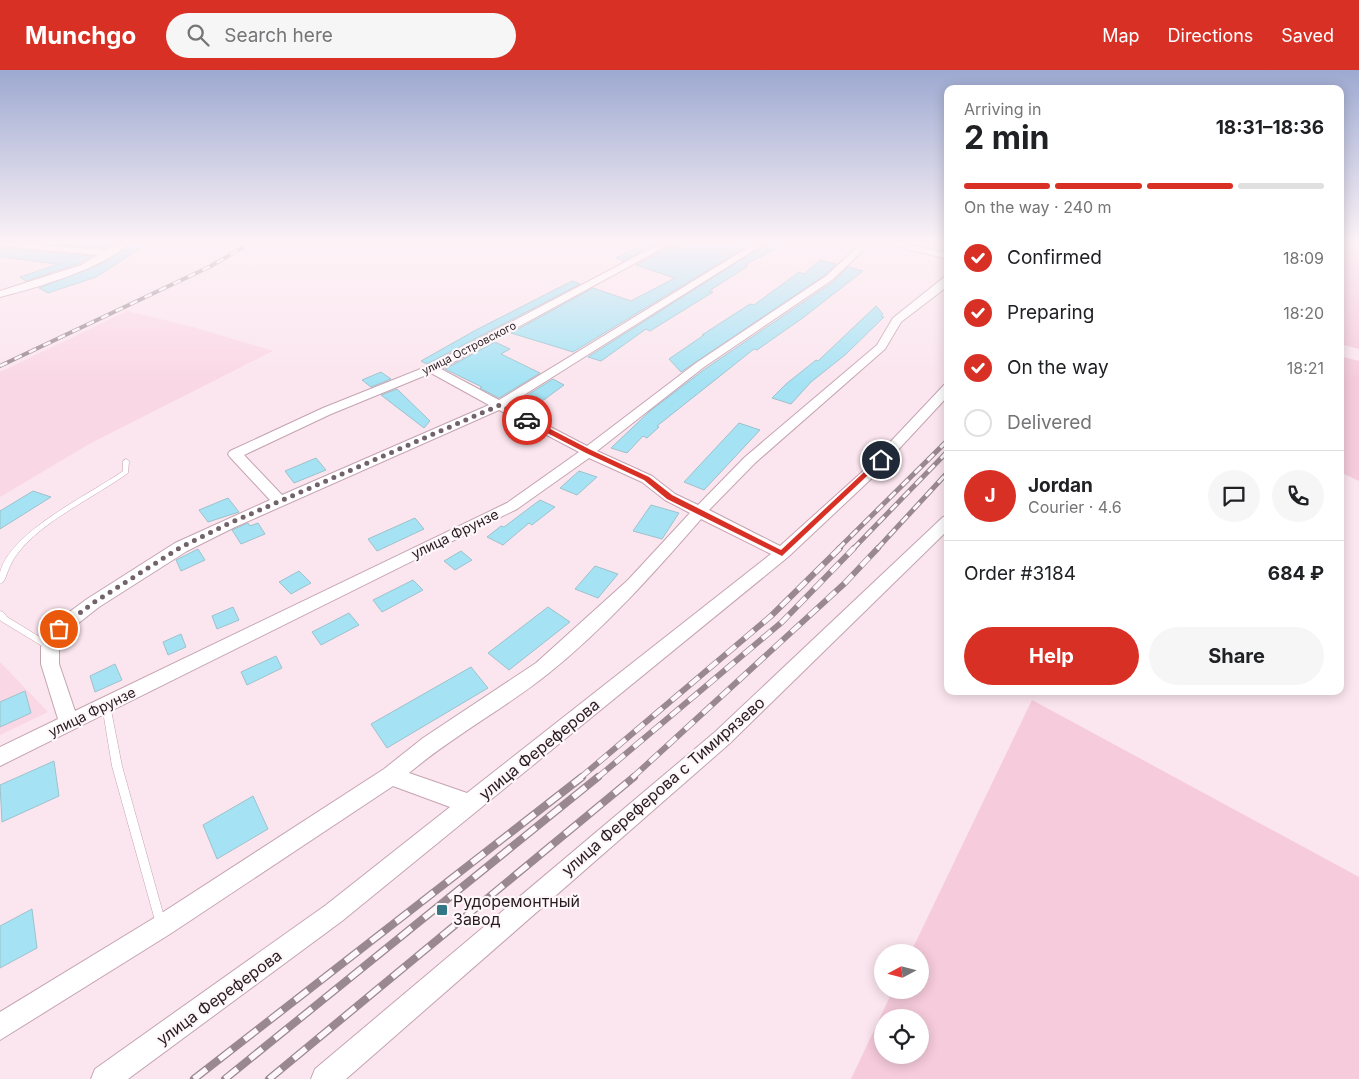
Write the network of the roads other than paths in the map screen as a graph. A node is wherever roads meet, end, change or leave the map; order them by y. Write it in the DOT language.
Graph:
graph roads {
  1 [pos="16,289"];
  2 [pos="581,289"];
  3 [pos="687,289"];
  4 [pos="813,289"];
  5 [pos="937,289"];
  6 [pos="0,294"];
  7 [pos="432,369"];
  8 [pos="944,392"];
  9 [pos="500,405"];
  10 [pos="588,452"];
  11 [pos="126,462"];
  12 [pos="280,501"];
  13 [pos="700,511"];
  14 [pos="944,525"];
  15 [pos="782,553"];
  16 [pos="0,581"];
  17 [pos="0,614"];
  18 [pos="50,647"];
  19 [pos="106,705"];
  20 [pos="69,723"];
  21 [pos="0,757"];
  22 [pos="391,776"];
  23 [pos="470,804"];
  24 [pos="162,926"];
  25 [pos="0,1027"];
  26 [pos="105,1079"];
  27 [pos="325,1079"];
  1 -- 6 [label="street"];
  2 -- 7 [label="street, улица Островского"];
  3 -- 9 [label="street"];
  4 -- 10 [label="street, улица Фрунзе"];
  5 -- 13 [label="street"];
  7 -- 9 [label="street"];
  7 -- 12 [label="street, улица Островского"];
  8 -- 15 [label="street, улица Фереферова"];
  9 -- 10 [label="street"];
  9 -- 12 [label="street"];
  10 -- 13 [label="street"];
  10 -- 19 [label="street, улица Фрунзе"];
  11 -- 16 [label="lane"];
  12 -- 18 [label="street"];
  13 -- 15 [label="street"];
  13 -- 22 [label="street"];
  14 -- 27 [label="street, улица Фереферова с Тимирязево"];
  15 -- 23 [label="street, улица Фереферова"];
  17 -- 18 [label="lane"];
  18 -- 20 [label="street"];
  19 -- 20 [label="street, улица Фрунзе"];
  19 -- 24 [label="lane"];
  20 -- 21 [label="street, улица Фрунзе"];
  22 -- 23 [label="street"];
  22 -- 24 [label="street"];
  23 -- 26 [label="street, улица Фереферова"];
  24 -- 25 [label="street"];
}
